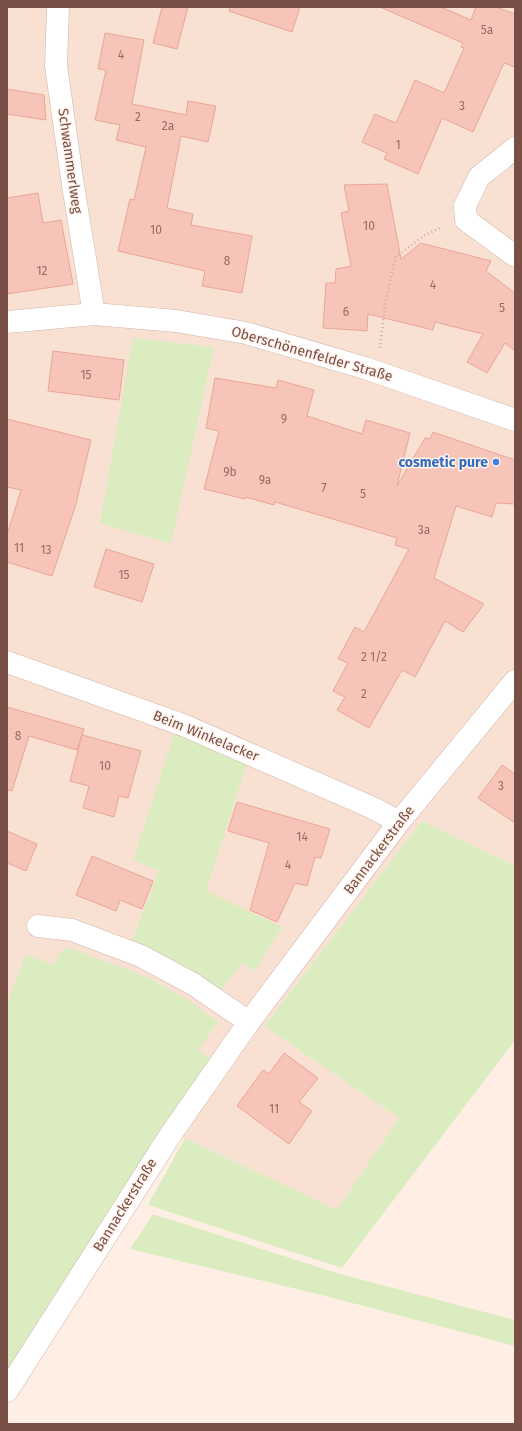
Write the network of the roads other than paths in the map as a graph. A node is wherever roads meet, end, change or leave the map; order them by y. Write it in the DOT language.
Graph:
graph roads {
  1 [pos="58,7"];
  2 [pos="515,148"];
  3 [pos="515,256"];
  4 [pos="94,314"];
  5 [pos="7,322"];
  6 [pos="515,420"];
  7 [pos="7,662"];
  8 [pos="515,681"];
  9 [pos="399,822"];
  10 [pos="38,926"];
  11 [pos="249,1022"];
  12 [pos="7,1391"];
  1 -- 4 [label="street, Schwammerlweg"];
  2 -- 3 [label="street"];
  4 -- 5 [label="street, Oberschönenfelder Straße"];
  4 -- 6 [label="street, Oberschönenfelder Straße"];
  7 -- 9 [label="street, Beim Winkelacker"];
  8 -- 9 [label="street, Bannackerstraße"];
  9 -- 11 [label="street, Bannackerstraße"];
  10 -- 11 [label="street"];
  11 -- 12 [label="street, Bannackerstraße"];
}
